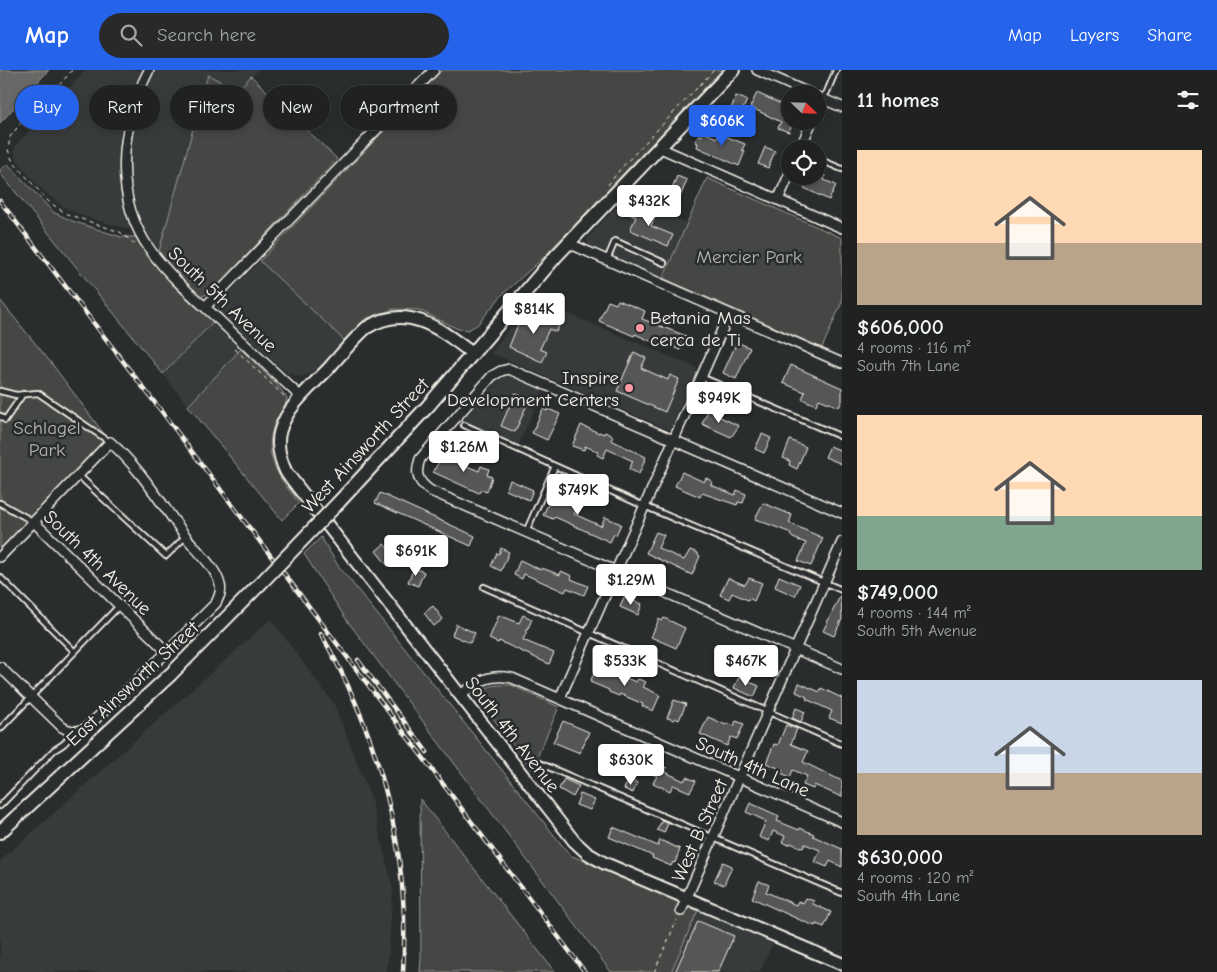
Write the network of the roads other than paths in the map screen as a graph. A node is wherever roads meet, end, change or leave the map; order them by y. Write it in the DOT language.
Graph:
graph roads {
  1 [pos="149,70"];
  2 [pos="434,70"];
  3 [pos="733,70"];
  4 [pos="757,70"];
  5 [pos="836,70"];
  6 [pos="791,85"];
  7 [pos="826,93"];
  8 [pos="826,100"];
  9 [pos="842,107"];
  10 [pos="658,147"];
  11 [pos="826,162"];
  12 [pos="842,169"];
  13 [pos="784,185"];
  14 [pos="778,200"];
  15 [pos="842,228"];
  16 [pos="568,243"];
  17 [pos="607,260"];
  18 [pos="664,263"];
  19 [pos="205,307"];
  20 [pos="729,314"];
  21 [pos="473,354"];
  22 [pos="842,363"];
  23 [pos="701,377"];
  24 [pos="0,391"];
  25 [pos="23,394"];
  26 [pos="294,400"];
  27 [pos="0,416"];
  28 [pos="464,425"];
  29 [pos="842,438"];
  30 [pos="674,440"];
  31 [pos="110,442"];
  32 [pos="555,466"];
  33 [pos="78,475"];
  34 [pos="0,503"];
  35 [pos="644,506"];
  36 [pos="842,513"];
  37 [pos="34,522"];
  38 [pos="526,532"];
  39 [pos="186,536"];
  40 [pos="842,542"];
  41 [pos="0,557"];
  42 [pos="286,557"];
  43 [pos="616,571"];
  44 [pos="0,577"];
  45 [pos="825,582"];
  46 [pos="484,587"];
  47 [pos="842,590"];
  48 [pos="119,606"];
  49 [pos="589,633"];
  50 [pos="796,649"];
  51 [pos="75,652"];
  52 [pos="167,652"];
  53 [pos="0,668"];
  54 [pos="842,669"];
  55 [pos="460,695"];
  56 [pos="31,698"];
  57 [pos="560,698"];
  58 [pos="768,712"];
  59 [pos="0,729"];
  60 [pos="71,732"];
  61 [pos="842,744"];
  62 [pos="538,763"];
  63 [pos="739,778"];
  64 [pos="0,806"];
  65 [pos="842,822"];
  66 [pos="0,832"];
  67 [pos="713,837"];
  68 [pos="842,893"];
  69 [pos="686,899"];
  70 [pos="681,911"];
  71 [pos="842,964"];
  1 -- 19 [label="street, South 5th Avenue"];
  2 -- 19 [label="street"];
  3 -- 10 [label="main road, West Ainsworth Street"];
  4 -- 6 [label="street"];
  5 -- 7 [label="lane"];
  8 -- 9 [label="street"];
  10 -- 14 [label="street"];
  10 -- 16 [label="main road, West Ainsworth Street"];
  11 -- 12 [label="lane"];
  13 -- 14 [label="street"];
  14 -- 15 [label="street"];
  16 -- 17 [label="street"];
  16 -- 21 [label="main road, West Ainsworth Street"];
  17 -- 18 [label="lane"];
  17 -- 20 [label="street"];
  19 -- 26 [label="street, South 5th Avenue"];
  20 -- 22 [label="street"];
  20 -- 23 [label="street"];
  21 -- 26 [label="street, South 4th Avenue"];
  21 -- 42 [label="main road, West Ainsworth Street, bridge"];
  23 -- 29 [label="lane"];
  23 -- 30 [label="street"];
  24 -- 25 [label="lane"];
  25 -- 27 [label="lane"];
  25 -- 31 [label="lane"];
  26 -- 55 [label="street, South 4th Avenue"];
  28 -- 32 [label="lane"];
  30 -- 35 [label="street"];
  30 -- 36 [label="street"];
  30 -- 38 [label="street"];
  31 -- 33 [label="street"];
  31 -- 39 [label="street"];
  32 -- 35 [label="lane"];
  32 -- 38 [label="lane"];
  33 -- 37 [label="street"];
  33 -- 39 [label="lane"];
  34 -- 37 [label="lane, South 4th Avenue"];
  35 -- 43 [label="street"];
  35 -- 45 [label="lane"];
  37 -- 41 [label="street"];
  37 -- 48 [label="street, South 4th Avenue"];
  38 -- 43 [label="street"];
  39 -- 52 [label="street"];
  40 -- 45 [label="street, West B Street"];
  42 -- 66 [label="main road, East Ainsworth Street, bridge"];
  43 -- 49 [label="street"];
  43 -- 50 [label="street"];
  44 -- 51 [label="lane"];
  45 -- 47 [label="lane"];
  45 -- 50 [label="street, West B Street"];
  46 -- 49 [label="lane"];
  48 -- 51 [label="lane"];
  48 -- 52 [label="street, South 4th Avenue"];
  49 -- 57 [label="street"];
  49 -- 58 [label="lane"];
  50 -- 54 [label="street"];
  50 -- 58 [label="street, West B Street"];
  51 -- 56 [label="lane"];
  52 -- 60 [label="street"];
  53 -- 56 [label="street"];
  55 -- 57 [label="street, South 4th Lane"];
  55 -- 69 [label="street, South 4th Avenue"];
  56 -- 59 [label="lane"];
  56 -- 60 [label="street"];
  57 -- 63 [label="street, South 4th Lane"];
  58 -- 61 [label="lane"];
  58 -- 63 [label="street, West B Street"];
  60 -- 64 [label="lane"];
  62 -- 67 [label="lane"];
  63 -- 65 [label="street, South 4th Lane"];
  63 -- 67 [label="street, West B Street"];
  67 -- 68 [label="lane"];
  67 -- 69 [label="street, West B Street"];
  69 -- 70 [label="street, West B Street"];
  69 -- 71 [label="street, South 4th Avenue"];
}
